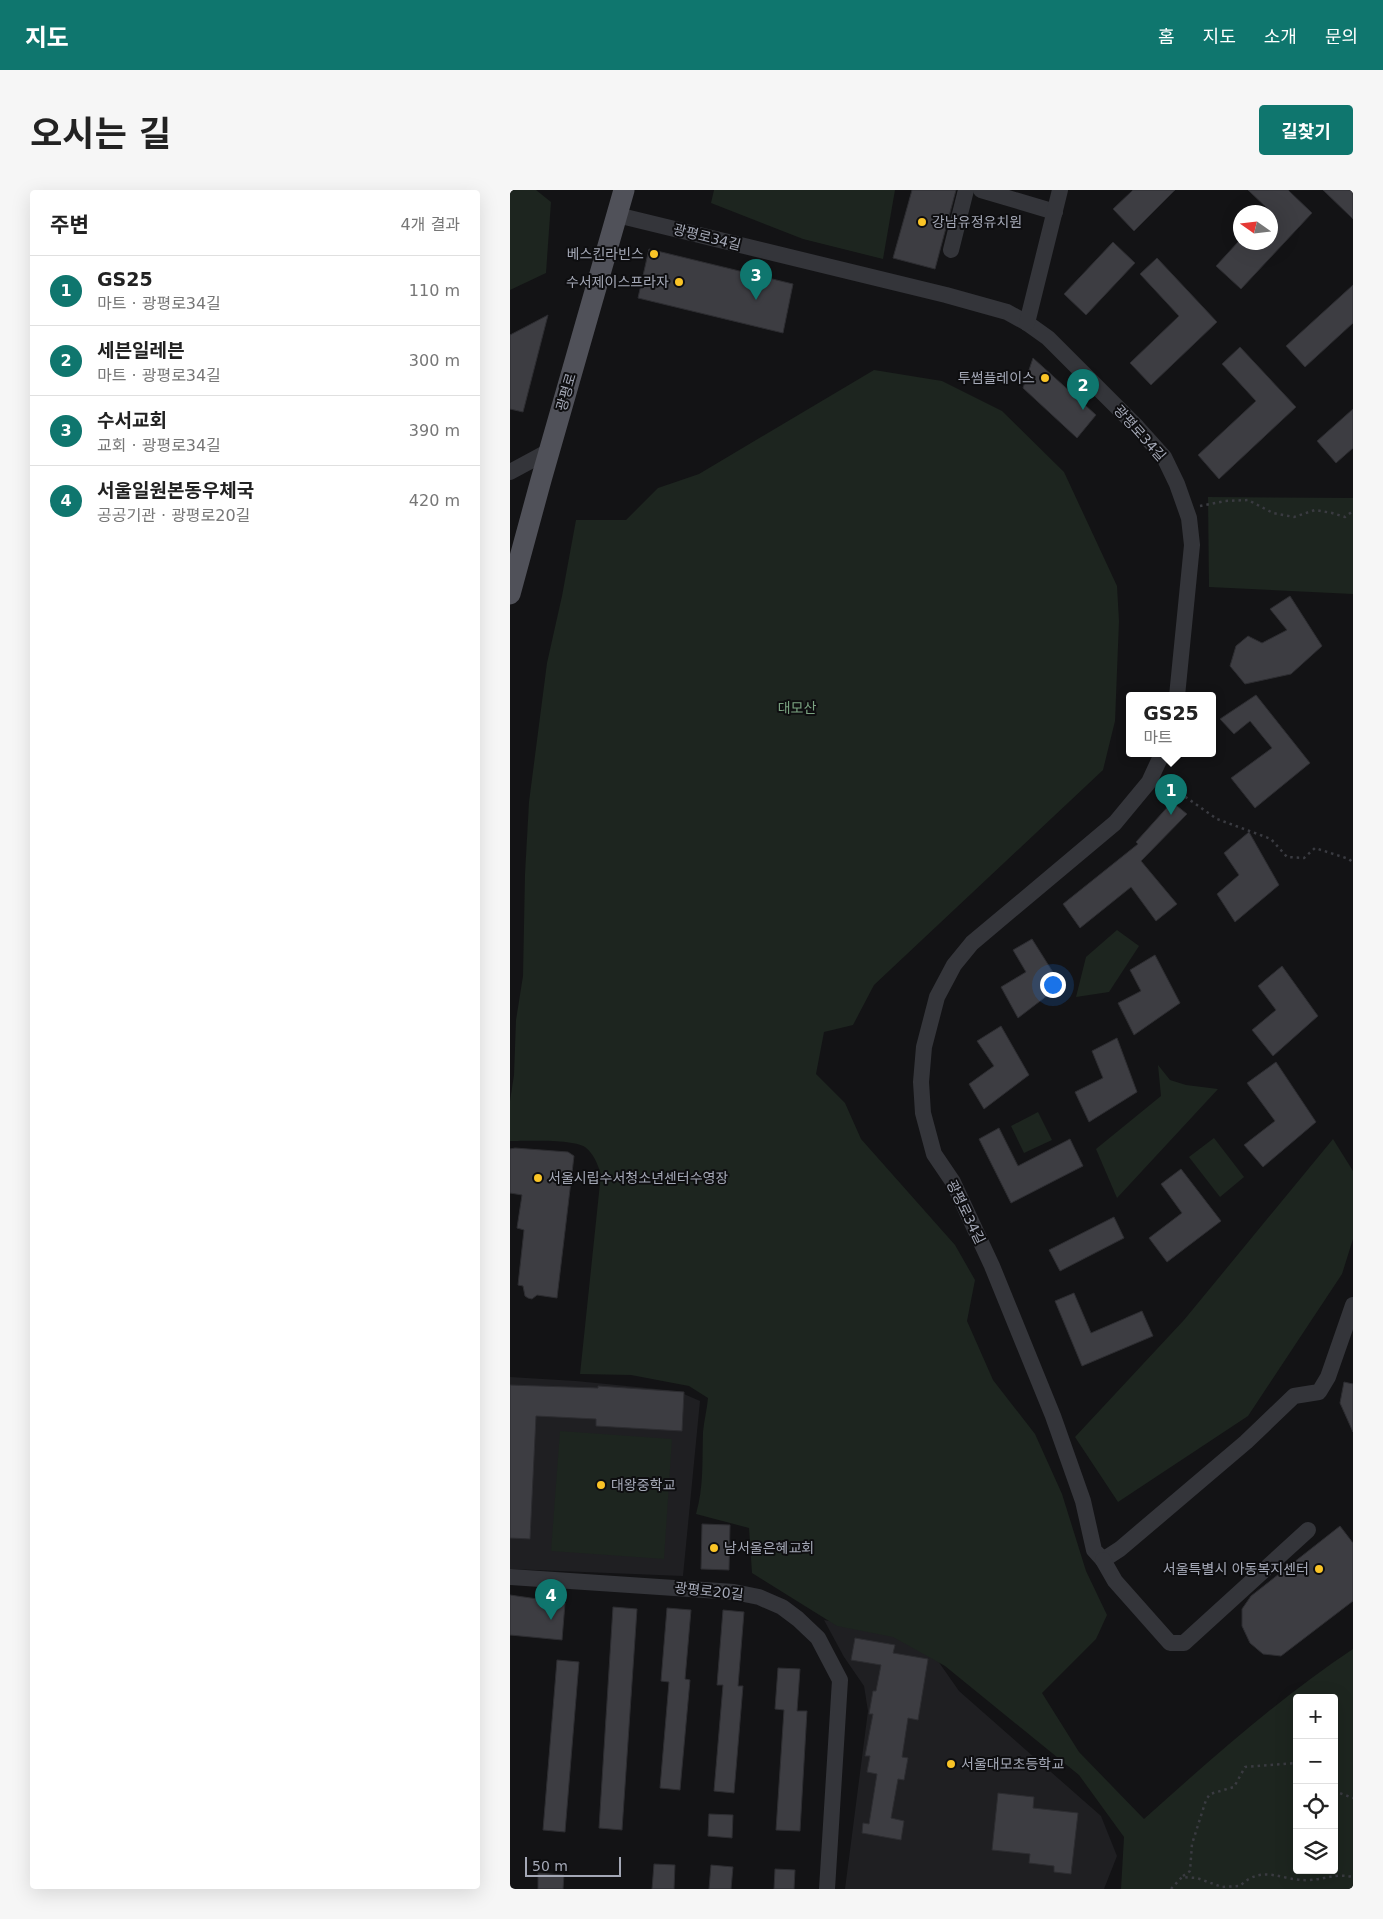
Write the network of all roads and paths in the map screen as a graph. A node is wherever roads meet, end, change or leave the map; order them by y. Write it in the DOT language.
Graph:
graph roads {
  1 [pos="624,190"];
  2 [pos="966,190"];
  3 [pos="980,190"];
  4 [pos="1060,190"];
  5 [pos="1055,212"];
  6 [pos="617,215"];
  7 [pos="951,250"];
  8 [pos="1027,323"];
  9 [pos="549,451"];
  10 [pos="510,472"];
  11 [pos="1186,511"];
  12 [pos="1353,511"];
  13 [pos="510,594"];
  14 [pos="1177,692"];
  15 [pos="1160,757"];
  16 [pos="1152,774"];
  17 [pos="1353,863"];
  18 [pos="1353,1305"];
  19 [pos="1308,1530"];
  20 [pos="1103,1560"];
  21 [pos="510,1577"];
  22 [pos="1293,1763"];
  23 [pos="1338,1793"];
  24 [pos="1353,1798"];
  25 [pos="1182,1877"];
  26 [pos="1353,1878"];
  27 [pos="827,1889"];
  28 [pos="1171,1889"];
  1 -- 6 [label="main road, 광평로"];
  2 -- 7 [label="street"];
  3 -- 5 [label="street"];
  4 -- 5 [label="street"];
  5 -- 8 [label="street"];
  6 -- 8 [label="street, 광평로34길"];
  6 -- 9 [label="main road, 광평로"];
  8 -- 11 [label="street, 광평로34길"];
  9 -- 10 [label="street"];
  9 -- 13 [label="main road, 광평로"];
  11 -- 12 [label="path"];
  11 -- 14 [label="street, 광평로34길"];
  15 -- 16 [label="street, 광평로34길"];
  16 -- 17 [label="path"];
  16 -- 20 [label="street, 광평로34길"];
  18 -- 20 [label="street"];
  19 -- 20 [label="street, 광평로34길"];
  21 -- 27 [label="street, 광평로20길"];
  22 -- 25 [label="path"];
  23 -- 24 [label="path"];
  25 -- 26 [label="path"];
  25 -- 28 [label="path"];
}
